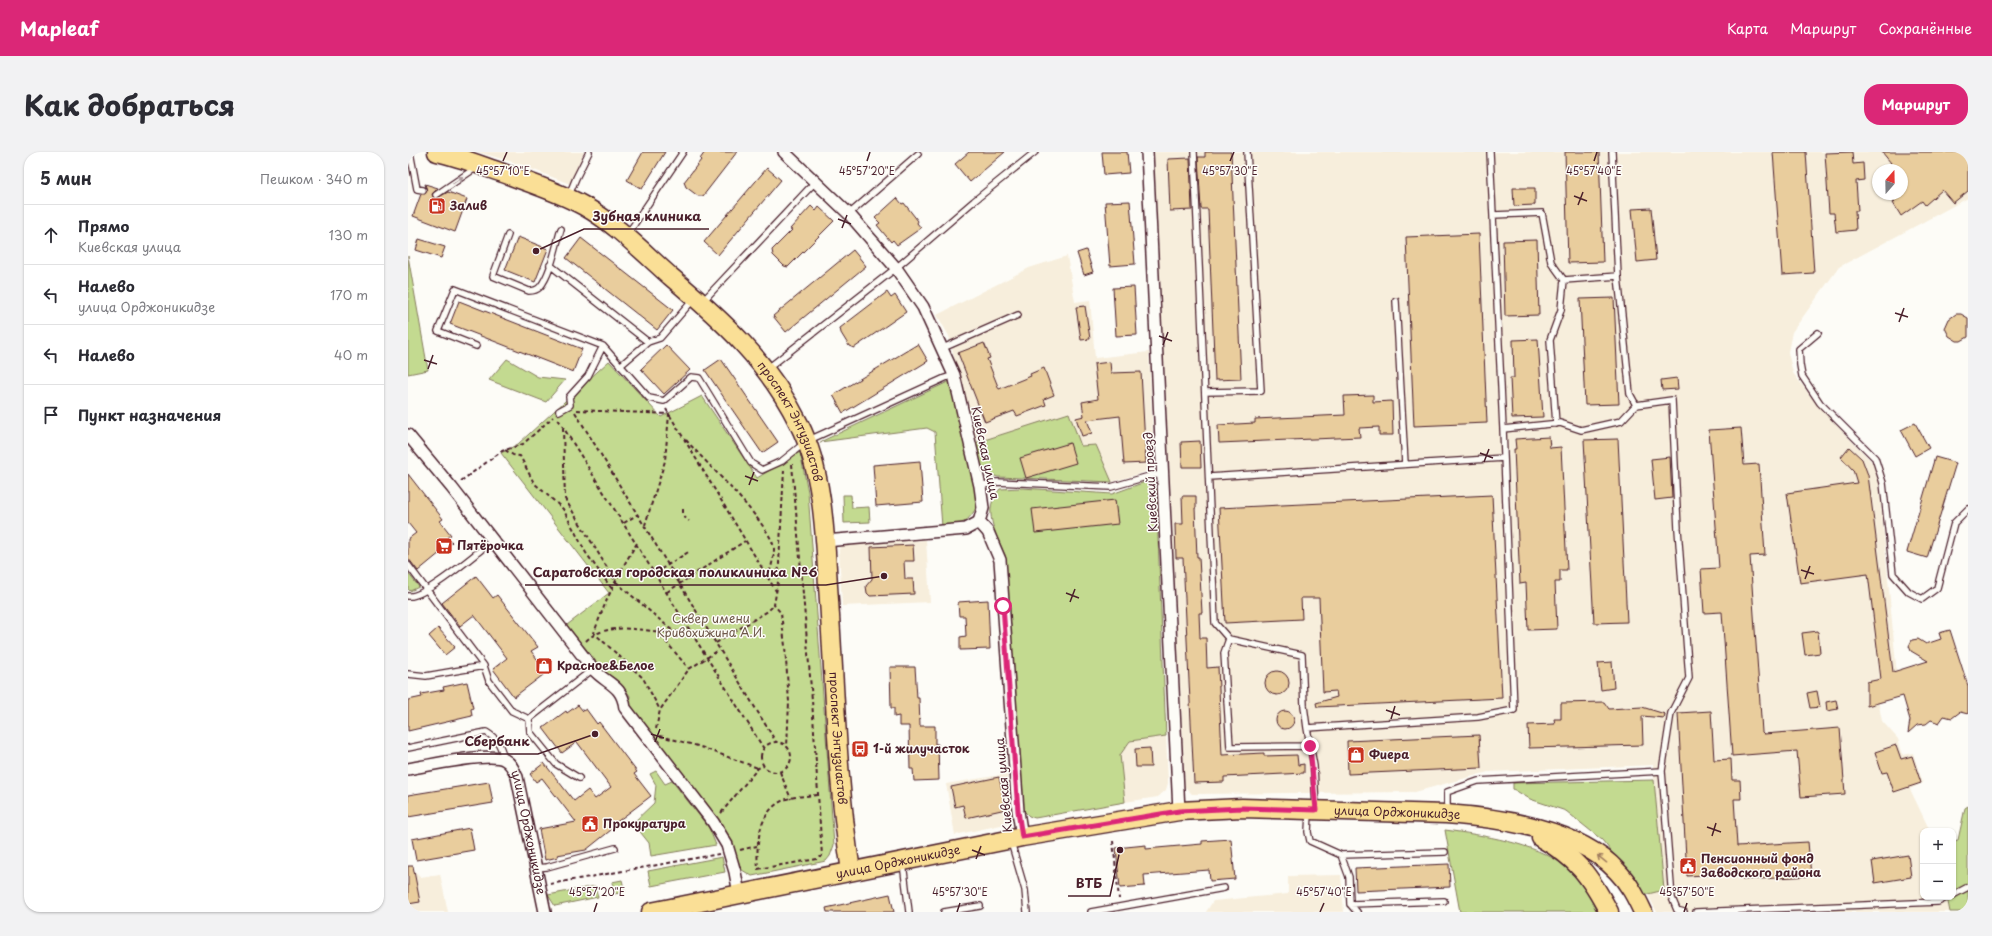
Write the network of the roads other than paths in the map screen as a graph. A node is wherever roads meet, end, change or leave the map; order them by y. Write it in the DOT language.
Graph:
graph roads {
  1 [pos="410,152"];
  2 [pos="439,152"];
  3 [pos="589,152"];
  4 [pos="683,152"];
  5 [pos="784,152"];
  6 [pos="1035,152"];
  7 [pos="1147,152"];
  8 [pos="1194,152"];
  9 [pos="1247,152"];
  10 [pos="1490,152"];
  11 [pos="1612,152"];
  12 [pos="918,154"];
  13 [pos="480,165"];
  14 [pos="816,181"];
  15 [pos="422,190"];
  16 [pos="436,195"];
  17 [pos="568,198"];
  18 [pos="849,214"];
  19 [pos="1493,215"];
  20 [pos="561,229"];
  21 [pos="508,235"];
  22 [pos="626,237"];
  23 [pos="550,265"];
  24 [pos="896,268"];
  25 [pos="1618,276"];
  26 [pos="1564,280"];
  27 [pos="699,300"];
  28 [pos="1396,301"];
  29 [pos="1018,315"];
  30 [pos="1818,333"];
  31 [pos="648,342"];
  32 [pos="476,346"];
  33 [pos="603,346"];
  34 [pos="943,348"];
  35 [pos="620,366"];
  36 [pos="766,369"];
  37 [pos="954,375"];
  38 [pos="1205,392"];
  39 [pos="1636,405"];
  40 [pos="559,411"];
  41 [pos="1556,424"];
  42 [pos="1503,429"];
  43 [pos="408,435"];
  44 [pos="806,441"];
  45 [pos="1504,458"];
  46 [pos="1405,464"];
  47 [pos="1164,475"];
  48 [pos="1208,477"];
  49 [pos="980,486"];
  50 [pos="1968,509"];
  51 [pos="979,522"];
  52 [pos="493,540"];
  53 [pos="825,541"];
  54 [pos="408,565"];
  55 [pos="428,590"];
  56 [pos="408,596"];
  57 [pos="1229,639"];
  58 [pos="484,666"];
  59 [pos="593,669"];
  60 [pos="408,674"];
  61 [pos="529,719"];
  62 [pos="1308,728"];
  63 [pos="1310,746"];
  64 [pos="408,748"];
  65 [pos="504,759"];
  66 [pos="408,769"];
  67 [pos="1662,771"];
  68 [pos="579,778"];
  69 [pos="1312,810"];
  70 [pos="1179,811"];
  71 [pos="1446,814"];
  72 [pos="1505,821"];
  73 [pos="1016,839"];
  74 [pos="614,848"];
  75 [pos="1446,852"];
  76 [pos="1341,855"];
  77 [pos="902,862"];
  78 [pos="536,868"];
  79 [pos="851,871"];
  80 [pos="1968,887"];
  81 [pos="1224,888"];
  82 [pos="1956,893"];
  83 [pos="739,894"];
  84 [pos="1942,900"];
  85 [pos="1444,901"];
  86 [pos="1350,904"];
  87 [pos="980,906"];
  88 [pos="691,908"];
  89 [pos="1104,911"];
  90 [pos="545,912"];
  91 [pos="650,912"];
  92 [pos="909,912"];
  93 [pos="944,912"];
  94 [pos="1026,912"];
  95 [pos="1091,912"];
  96 [pos="1357,912"];
  97 [pos="1609,912"];
  98 [pos="1643,912"];
  99 [pos="1684,912"];
  100 [pos="1696,912"];
  1 -- 15 [label="lane"];
  2 -- 13 [label="main road, проспект Энтузиастов"];
  3 -- 17 [label="lane"];
  4 -- 22 [label="lane"];
  5 -- 14 [label="street, Киевская улица"];
  6 -- 24 [label="lane"];
  7 -- 47 [label="street, Киевский проезд"];
  8 -- 38 [label="lane"];
  9 -- 38 [label="lane"];
  10 -- 19 [label="lane"];
  11 -- 25 [label="lane"];
  12 -- 18 [label="lane"];
  16 -- 13 [label="lane, one-way"];
  13 -- 17 [label="main road, проспект Энтузиастов"];
  14 -- 18 [label="street, Киевская улица"];
  14 -- 27 [label="lane"];
  17 -- 22 [label="main road, проспект Энтузиастов"];
  18 -- 24 [label="street, Киевская улица"];
  19 -- 26 [label="lane"];
  19 -- 42 [label="lane"];
  20 -- 23 [label="lane"];
  21 -- 23 [label="lane"];
  22 -- 27 [label="main road, проспект Энтузиастов"];
  23 -- 31 [label="lane"];
  24 -- 34 [label="street, Киевская улица"];
  24 -- 36 [label="lane"];
  25 -- 26 [label="lane"];
  25 -- 39 [label="lane"];
  26 -- 41 [label="lane"];
  27 -- 31 [label="lane"];
  27 -- 36 [label="main road, проспект Энтузиастов"];
  28 -- 46 [label="lane"];
  29 -- 34 [label="lane"];
  30 -- 50 [label="lane"];
  31 -- 35 [label="lane"];
  32 -- 33 [label="lane"];
  33 -- 35 [label="lane"];
  33 -- 40 [label="lane"];
  34 -- 37 [label="street, Киевская улица"];
  35 -- 44 [label="lane"];
  36 -- 44 [label="main road, проспект Энтузиастов"];
  37 -- 44 [label="lane"];
  37 -- 49 [label="street, Киевская улица"];
  38 -- 48 [label="lane"];
  39 -- 41 [label="lane"];
  39 -- 67 [label="lane"];
  41 -- 42 [label="lane"];
  42 -- 45 [label="lane"];
  43 -- 52 [label="street"];
  44 -- 53 [label="main road, проспект Энтузиастов"];
  45 -- 46 [label="lane"];
  45 -- 62 [label="lane"];
  46 -- 48 [label="lane"];
  47 -- 49 [label="lane"];
  47 -- 70 [label="street, Киевский проезд"];
  48 -- 57 [label="lane"];
  49 -- 51 [label="street, Киевская улица"];
  51 -- 53 [label="street"];
  51 -- 73 [label="street, Киевская улица"];
  52 -- 55 [label="lane"];
  52 -- 59 [label="street"];
  53 -- 79 [label="main road, проспект Энтузиастов"];
  54 -- 55 [label="lane"];
  55 -- 56 [label="lane"];
  55 -- 58 [label="lane"];
  57 -- 62 [label="lane"];
  57 -- 63 [label="lane"];
  58 -- 60 [label="lane"];
  58 -- 61 [label="lane"];
  59 -- 61 [label="lane"];
  59 -- 83 [label="street"];
  61 -- 68 [label="lane"];
  62 -- 63 [label="lane"];
  63 -- 69 [label="lane"];
  64 -- 65 [label="lane"];
  65 -- 66 [label="street, улица Орджоникидзе"];
  65 -- 78 [label="street, улица Орджоникидзе"];
  67 -- 71 [label="lane"];
  67 -- 99 [label="lane"];
  69 -- 70 [label="main road, улица Орджоникидзе"];
  69 -- 71 [label="main road, улица Орджоникидзе"];
  69 -- 76 [label="lane"];
  70 -- 73 [label="main road, улица Орджоникидзе"];
  71 -- 72 [label="main road, улица Орджоникидзе"];
  72 -- 97 [label="main road, улица Орджоникидзе"];
  98 -- 72 [label="main road, улица Орджоникидзе, one-way"];
  73 -- 77 [label="main road, улица Орджоникидзе"];
  73 -- 94 [label="lane"];
  74 -- 78 [label="lane"];
  75 -- 76 [label="lane"];
  76 -- 86 [label="lane"];
  77 -- 79 [label="main road, улица Орджоникидзе"];
  77 -- 92 [label="lane"];
  78 -- 90 [label="street, улица Орджоникидзе"];
  79 -- 83 [label="main road, улица Орджоникидзе"];
  80 -- 82 [label="lane"];
  81 -- 89 [label="lane"];
  83 -- 88 [label="main road, улица Орджоникидзе"];
  84 -- 100 [label="lane"];
  85 -- 86 [label="lane"];
  86 -- 96 [label="lane"];
  87 -- 93 [label="lane"];
  88 -- 91 [label="main road, улица Орджоникидзе"];
  89 -- 95 [label="lane"];
}
